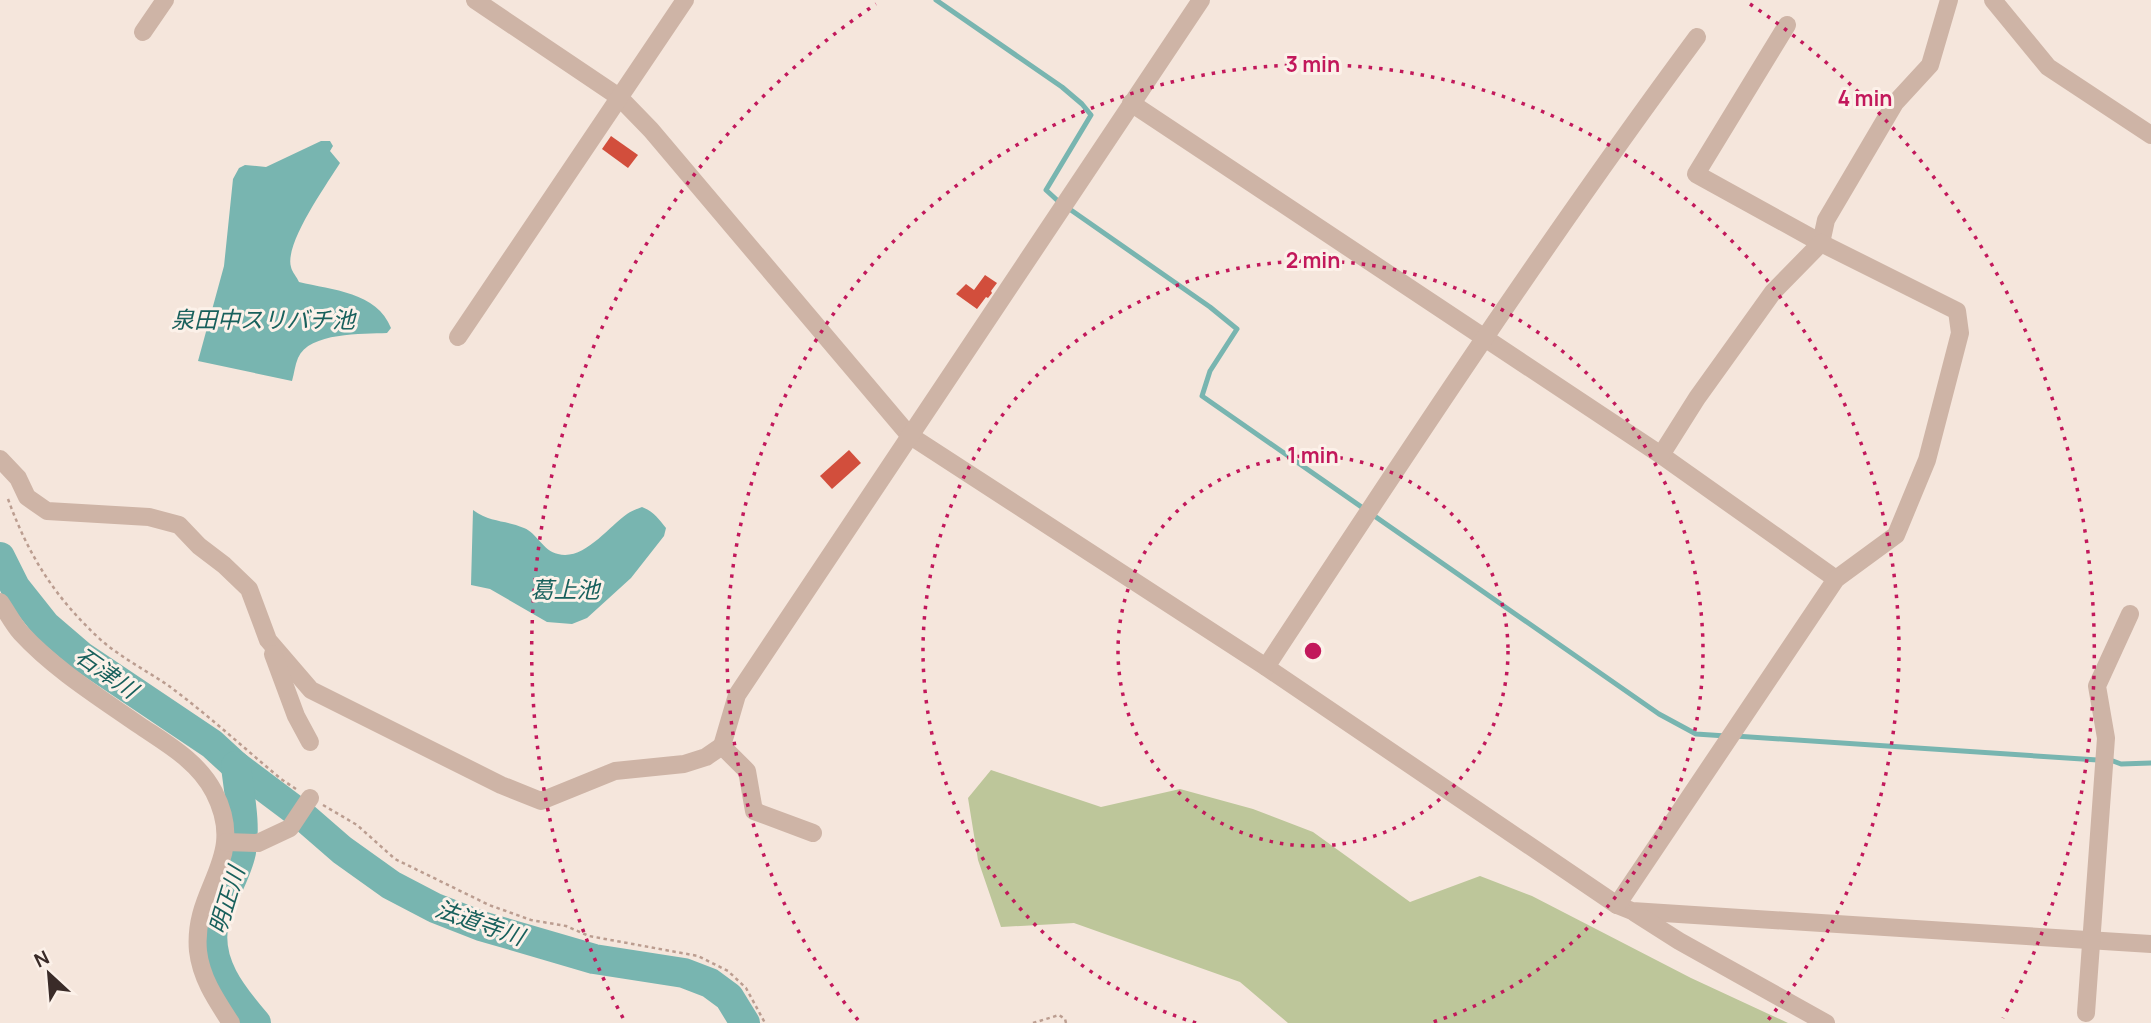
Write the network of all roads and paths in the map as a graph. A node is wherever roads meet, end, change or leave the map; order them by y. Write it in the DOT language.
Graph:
graph roads {
  1 [pos="165,0"];
  2 [pos="475,0"];
  3 [pos="685,0"];
  4 [pos="1201,0"];
  5 [pos="1950,0"];
  6 [pos="1993,0"];
  7 [pos="1787,25"];
  8 [pos="143,32"];
  9 [pos="1697,37"];
  10 [pos="619,97"];
  11 [pos="1132,103"];
  12 [pos="2151,135"];
  13 [pos="1821,243"];
  14 [pos="458,337"];
  15 [pos="1483,338"];
  16 [pos="909,435"];
  17 [pos="1661,455"];
  18 [pos="1,460"];
  19 [pos="4,489"];
  20 [pos="1836,579"];
  21 [pos="0,602"];
  22 [pos="2130,614"];
  23 [pos="268,640"];
  24 [pos="1266,667"];
  25 [pos="310,742"];
  26 [pos="722,746"];
  27 [pos="310,798"];
  28 [pos="813,833"];
  29 [pos="226,842"];
  30 [pos="1624,908"];
  31 [pos="2092,941"];
  32 [pos="2151,944"];
  33 [pos="2086,1013"];
  34 [pos="1066,1021"];
  35 [pos="231,1023"];
  36 [pos="765,1023"];
  37 [pos="1033,1023"];
  38 [pos="1826,1023"];
  1 -- 8 [label="street"];
  2 -- 10 [label="street"];
  3 -- 10 [label="street"];
  4 -- 11 [label="street"];
  5 -- 13 [label="street"];
  6 -- 12 [label="street"];
  7 -- 13 [label="street"];
  9 -- 15 [label="street"];
  10 -- 14 [label="street"];
  10 -- 16 [label="street"];
  11 -- 15 [label="street"];
  11 -- 16 [label="street"];
  13 -- 17 [label="street"];
  13 -- 20 [label="street"];
  15 -- 17 [label="street"];
  15 -- 24 [label="street"];
  16 -- 24 [label="street"];
  16 -- 26 [label="street"];
  17 -- 20 [label="street"];
  18 -- 23 [label="street"];
  19 -- 27 [label="path"];
  20 -- 30 [label="street"];
  21 -- 29 [label="street"];
  22 -- 31 [label="street"];
  23 -- 25 [label="street"];
  23 -- 26 [label="street"];
  24 -- 30 [label="street"];
  26 -- 28 [label="street"];
  27 -- 29 [label="street"];
  27 -- 36 [label="path"];
  29 -- 35 [label="street"];
  30 -- 31 [label="street"];
  30 -- 38 [label="street"];
  31 -- 32 [label="street"];
  31 -- 33 [label="street"];
  34 -- 37 [label="path"];
}
